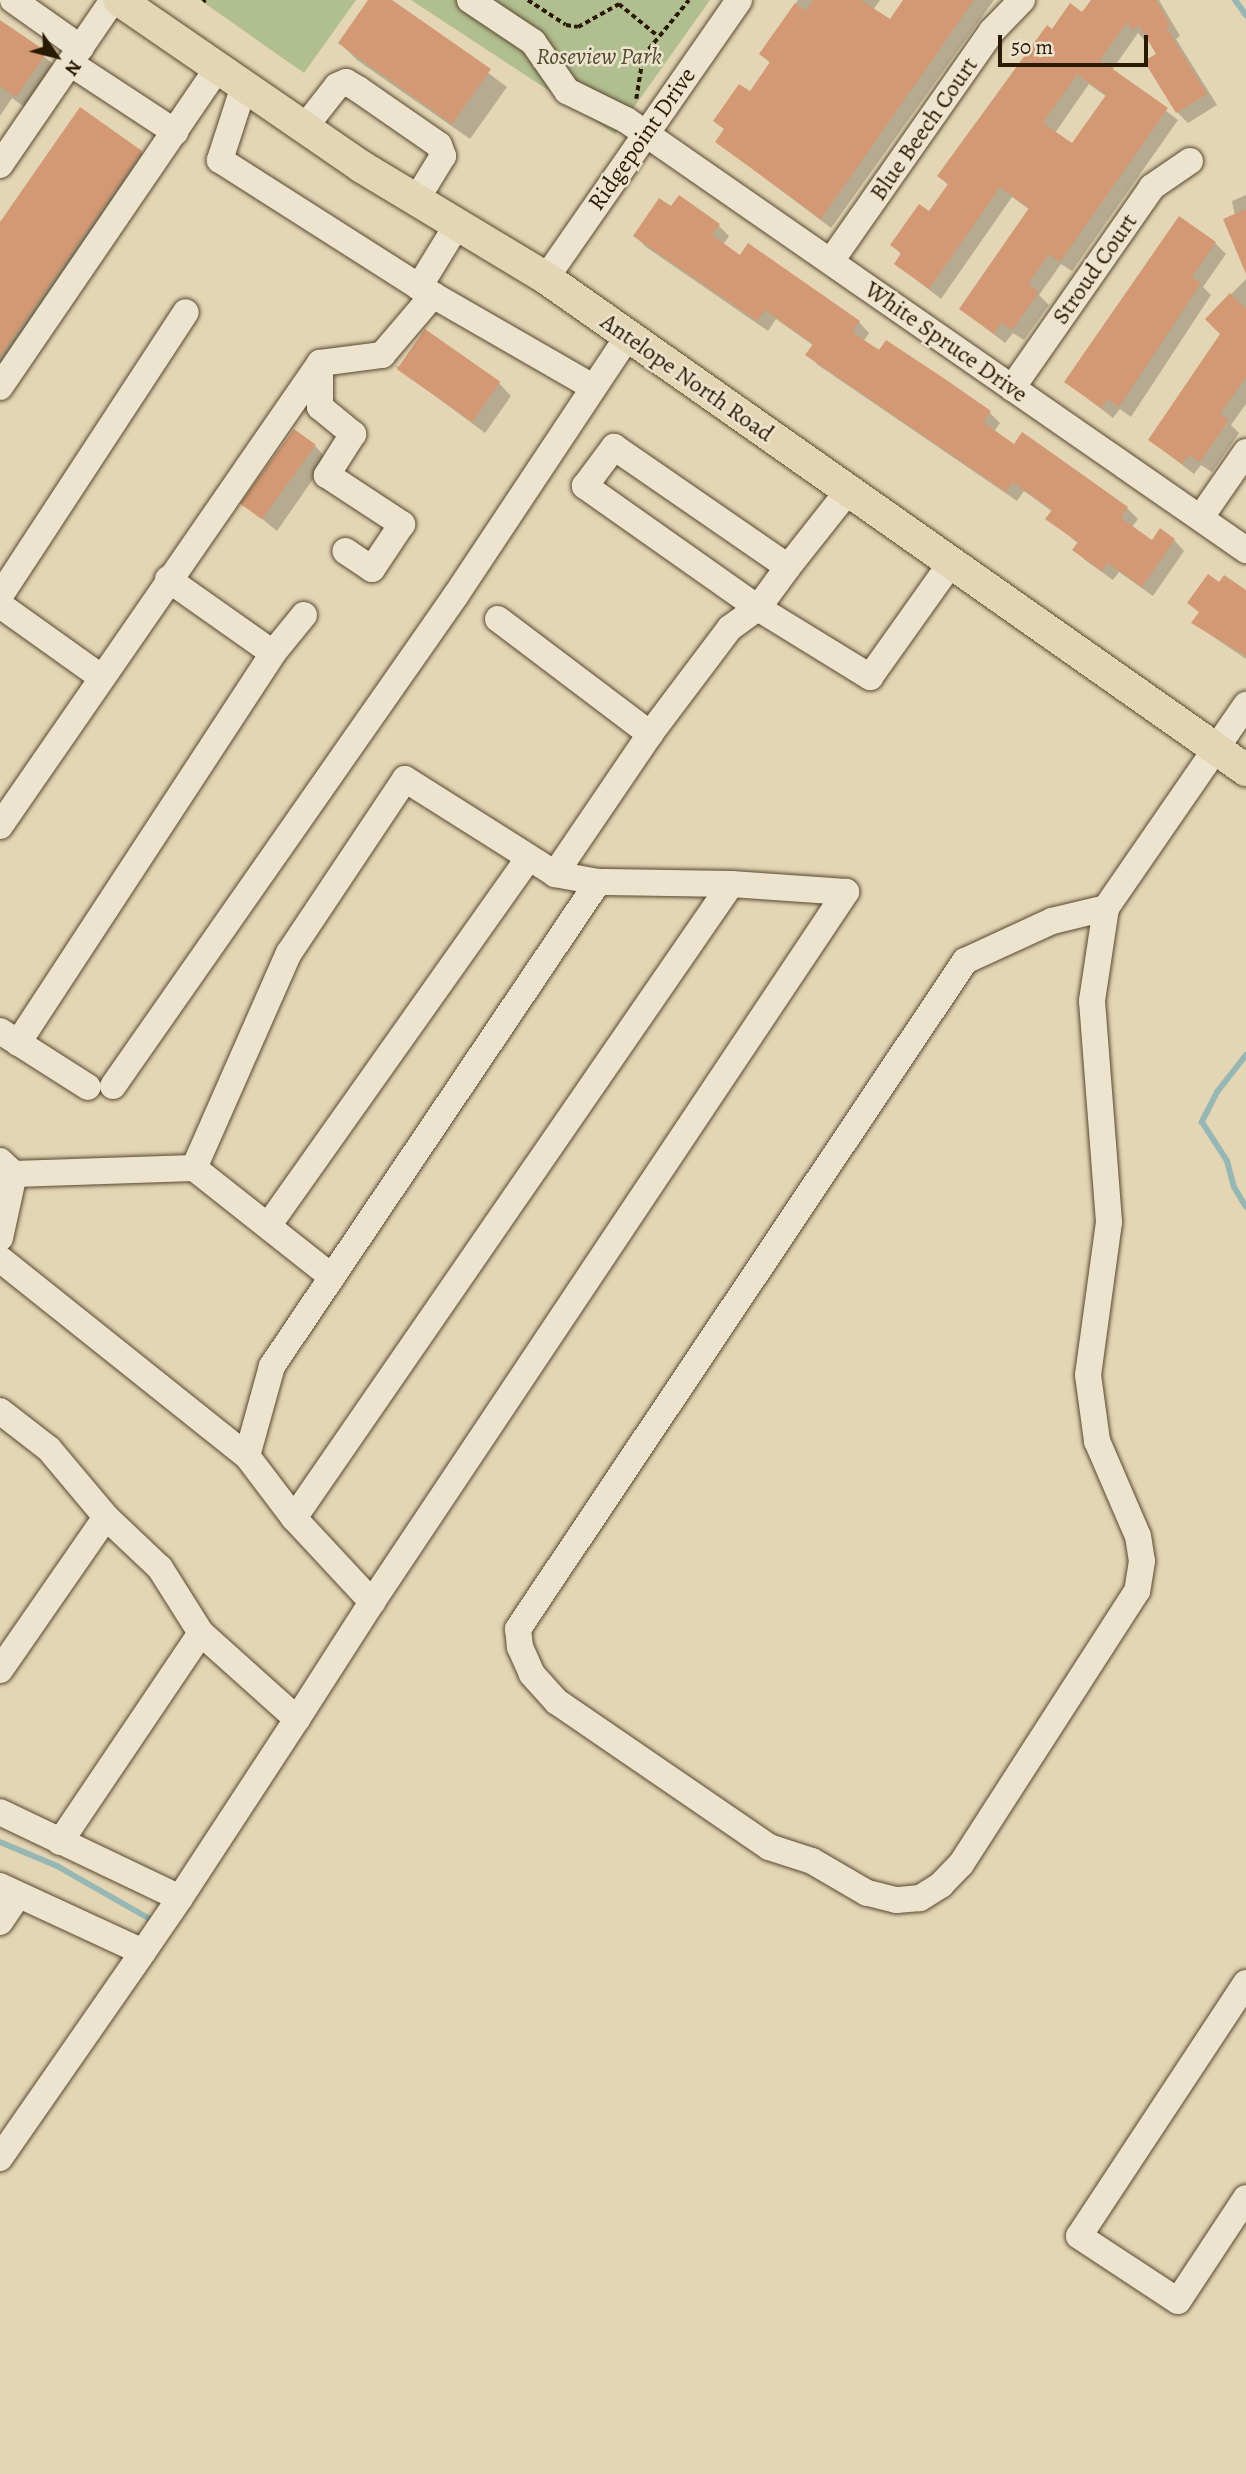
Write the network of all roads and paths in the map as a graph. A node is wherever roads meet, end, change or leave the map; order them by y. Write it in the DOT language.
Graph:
graph roads {
  1 [pos="13,0"];
  2 [pos="113,0"];
  3 [pos="120,0"];
  4 [pos="470,0"];
  5 [pos="528,0"];
  6 [pos="689,0"];
  7 [pos="738,0"];
  8 [pos="1022,0"];
  9 [pos="619,2"];
  10 [pos="658,36"];
  11 [pos="75,55"];
  12 [pos="218,68"];
  13 [pos="244,86"];
  14 [pos="638,103"];
  15 [pos="304,128"];
  16 [pos="175,132"];
  17 [pos="645,136"];
  18 [pos="1190,161"];
  19 [pos="0,164"];
  20 [pos="416,200"];
  21 [pos="457,225"];
  22 [pos="831,261"];
  23 [pos="546,278"];
  24 [pos="426,291"];
  25 [pos="186,312"];
  26 [pos="628,336"];
  27 [pos="320,363"];
  28 [pos="0,387"];
  29 [pos="593,387"];
  30 [pos="1012,388"];
  31 [pos="1246,452"];
  32 [pos="848,491"];
  33 [pos="1201,517"];
  34 [pos="1246,550"];
  35 [pos="345,551"];
  36 [pos="951,563"];
  37 [pos="788,567"];
  38 [pos="168,579"];
  39 [pos="0,596"];
  40 [pos="0,605"];
  41 [pos="758,608"];
  42 [pos="304,615"];
  43 [pos="498,619"];
  44 [pos="273,653"];
  45 [pos="101,677"];
  46 [pos="1246,705"];
  47 [pos="650,734"];
  48 [pos="1216,749"];
  49 [pos="1246,770"];
  50 [pos="0,826"];
  51 [pos="528,859"];
  52 [pos="555,874"];
  53 [pos="598,883"];
  54 [pos="731,884"];
  55 [pos="1106,908"];
  56 [pos="9,1037"];
  57 [pos="7,1167"];
  58 [pos="194,1168"];
  59 [pos="268,1226"];
  60 [pos="0,1238"];
  61 [pos="0,1259"];
  62 [pos="332,1277"];
  63 [pos="1,1414"];
  64 [pos="247,1456"];
  65 [pos="106,1517"];
  66 [pos="294,1518"];
  67 [pos="372,1602"];
  68 [pos="201,1633"];
  69 [pos="0,1670"];
  70 [pos="297,1719"];
  71 [pos="0,1812"];
  72 [pos="60,1842"];
  73 [pos="9,1891"];
  74 [pos="180,1898"];
  75 [pos="0,1922"];
  76 [pos="143,1952"];
  77 [pos="1246,1983"];
  78 [pos="0,2158"];
  79 [pos="1246,2198"];
  1 -- 11 [label="street"];
  2 -- 11 [label="street"];
  3 -- 12 [label="main road, Antelope North Road"];
  4 -- 17 [label="street, White Spruce Drive"];
  5 -- 9 [label="path"];
  6 -- 10 [label="path"];
  7 -- 17 [label="street, Ridgepoint Drive"];
  8 -- 22 [label="street, Blue Beech Court"];
  9 -- 10 [label="path"];
  10 -- 14 [label="path"];
  11 -- 16 [label="street"];
  11 -- 19 [label="street"];
  12 -- 13 [label="main road, Antelope North Road"];
  12 -- 16 [label="street"];
  13 -- 15 [label="main road, Antelope North Road"];
  13 -- 24 [label="street"];
  15 -- 20 [label="main road, Antelope North Road"];
  15 -- 20 [label="street"];
  16 -- 28 [label="street"];
  17 -- 22 [label="street, White Spruce Drive"];
  17 -- 23 [label="street, Ridgepoint Drive"];
  18 -- 30 [label="street, Stroud Court"];
  20 -- 21 [label="main road, Antelope North Road"];
  21 -- 23 [label="main road, Antelope North Road"];
  21 -- 24 [label="street"];
  22 -- 30 [label="street, White Spruce Drive"];
  23 -- 26 [label="main road, Antelope North Road"];
  24 -- 27 [label="street"];
  24 -- 29 [label="street"];
  25 -- 39 [label="street"];
  26 -- 29 [label="street"];
  26 -- 32 [label="main road, Antelope North Road"];
  27 -- 35 [label="street"];
  27 -- 38 [label="street"];
  29 -- 56 [label="street"];
  30 -- 33 [label="street, White Spruce Drive"];
  31 -- 33 [label="street"];
  32 -- 36 [label="main road, Antelope North Road"];
  32 -- 37 [label="street"];
  33 -- 34 [label="street, White Spruce Drive"];
  36 -- 41 [label="street"];
  36 -- 48 [label="main road, Antelope North Road"];
  37 -- 41 [label="street"];
  37 -- 41 [label="street"];
  38 -- 44 [label="street"];
  38 -- 45 [label="street"];
  40 -- 45 [label="street"];
  41 -- 47 [label="street"];
  42 -- 44 [label="street"];
  43 -- 47 [label="street"];
  44 -- 56 [label="street"];
  45 -- 50 [label="street"];
  46 -- 48 [label="street"];
  47 -- 52 [label="street"];
  48 -- 49 [label="main road, Antelope North Road"];
  48 -- 55 [label="street"];
  51 -- 52 [label="street"];
  51 -- 58 [label="street"];
  51 -- 59 [label="street"];
  52 -- 53 [label="street"];
  53 -- 54 [label="street"];
  53 -- 62 [label="street"];
  54 -- 66 [label="street"];
  54 -- 67 [label="street"];
  55 -- 55 [label="street"];
  57 -- 58 [label="street"];
  57 -- 60 [label="street"];
  58 -- 59 [label="street"];
  59 -- 62 [label="street"];
  61 -- 64 [label="street"];
  62 -- 64 [label="street"];
  63 -- 65 [label="street"];
  64 -- 66 [label="street"];
  65 -- 68 [label="street"];
  65 -- 69 [label="street"];
  66 -- 67 [label="street"];
  67 -- 70 [label="street"];
  68 -- 70 [label="street"];
  68 -- 72 [label="street"];
  70 -- 74 [label="street"];
  71 -- 72 [label="street"];
  72 -- 74 [label="street"];
  73 -- 75 [label="street"];
  73 -- 76 [label="street"];
  74 -- 76 [label="street"];
  76 -- 78 [label="street"];
  77 -- 79 [label="street"];
}
